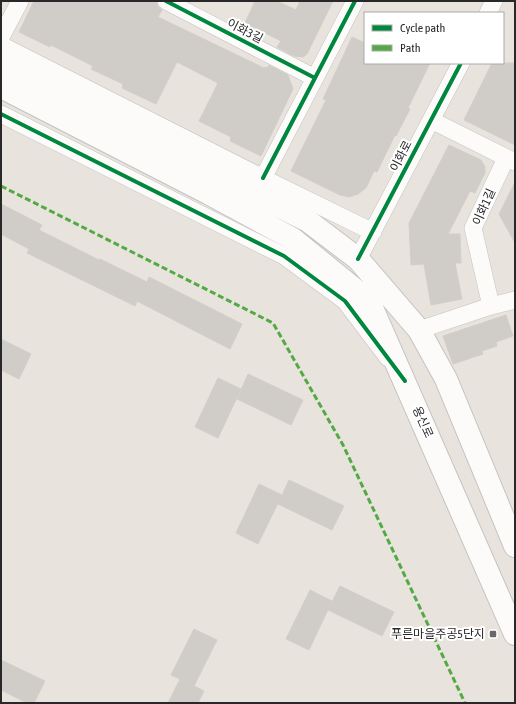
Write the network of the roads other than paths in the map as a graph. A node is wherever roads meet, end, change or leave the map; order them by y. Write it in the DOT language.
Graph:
graph roads {
  1 [pos="20,1"];
  2 [pos="166,1"];
  3 [pos="355,1"];
  4 [pos="494,1"];
  5 [pos="488,12"];
  6 [pos="1,37"];
  7 [pos="1,45"];
  8 [pos="1,64"];
  9 [pos="460,64"];
  10 [pos="315,78"];
  11 [pos="1,87"];
  12 [pos="1,114"];
  13 [pos="431,120"];
  14 [pos="511,160"];
  15 [pos="263,178"];
  16 [pos="373,232"];
  17 [pos="358,259"];
  18 [pos="515,300"];
  19 [pos="491,306"];
  20 [pos="419,330"];
  21 [pos="405,381"];
  22 [pos="515,546"];
  23 [pos="515,634"];
  1 -- 6 [label="street"];
  2 -- 10 [label="street, 이화3길"];
  3 -- 10 [label="street"];
  4 -- 5 [label="street"];
  7 -- 15 [label="street"];
  8 -- 17 [label="main road"];
  9 -- 13 [label="street, 이화로"];
  10 -- 15 [label="street"];
  11 -- 21 [label="main road, 용신로"];
  12 -- 21 [label="street"];
  13 -- 14 [label="street"];
  13 -- 16 [label="street, 이화로"];
  14 -- 19 [label="street, 이화1길"];
  15 -- 16 [label="street"];
  16 -- 17 [label="street, 이화로"];
  17 -- 20 [label="main road"];
  18 -- 19 [label="street"];
  19 -- 20 [label="street"];
  20 -- 22 [label="main road"];
  21 -- 23 [label="main road, 용신로"];
}
